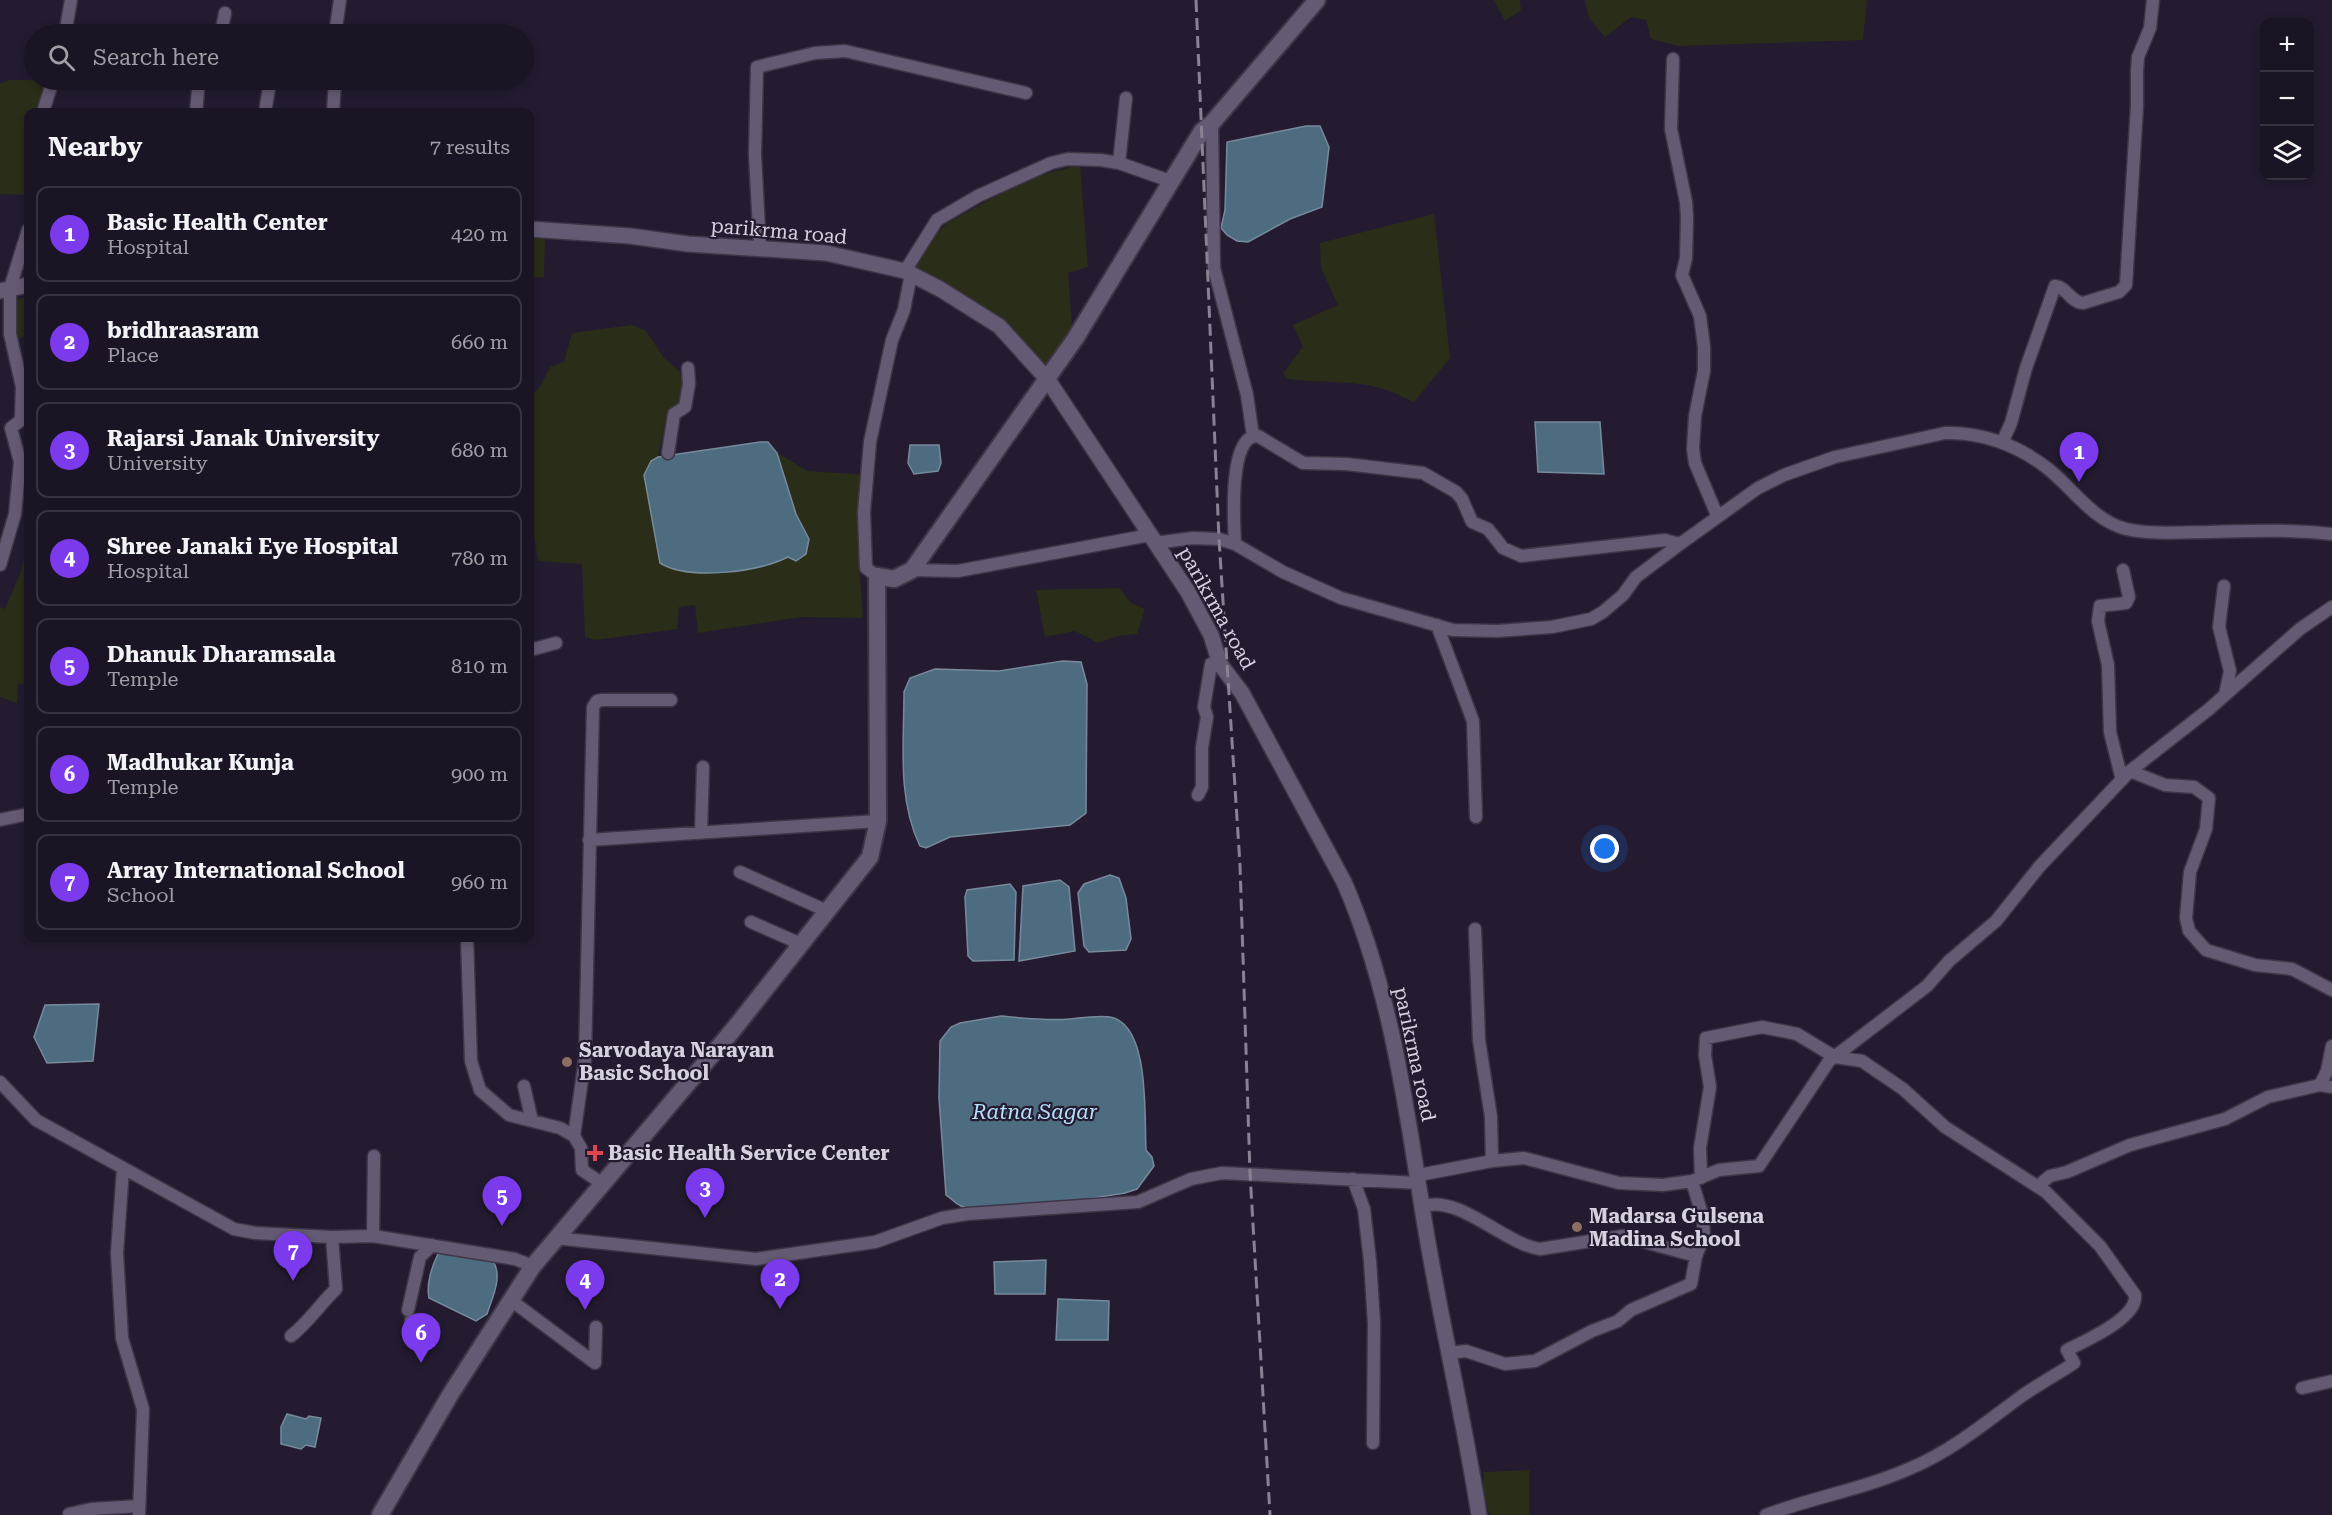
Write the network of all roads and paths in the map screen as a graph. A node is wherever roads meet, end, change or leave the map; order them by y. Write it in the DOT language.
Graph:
graph roads {
  1 [pos="71,0"];
  2 [pos="340,0"];
  3 [pos="1317,0"];
  4 [pos="2154,0"];
  5 [pos="225,13"];
  6 [pos="67,24"];
  7 [pos="223,24"];
  8 [pos="336,24"];
  9 [pos="1673,59"];
  10 [pos="50,90"];
  11 [pos="198,90"];
  12 [pos="269,90"];
  13 [pos="334,90"];
  14 [pos="1026,93"];
  15 [pos="1126,98"];
  16 [pos="44,108"];
  17 [pos="196,108"];
  18 [pos="266,108"];
  19 [pos="333,108"];
  20 [pos="1212,123"];
  21 [pos="1119,163"];
  22 [pos="1173,182"];
  23 [pos="534,229"];
  24 [pos="24,240"];
  25 [pos="760,248"];
  26 [pos="908,273"];
  27 [pos="24,286"];
  28 [pos="5,289"];
  29 [pos="688,368"];
  30 [pos="1048,380"];
  31 [pos="15,424"];
  32 [pos="1253,436"];
  33 [pos="2002,443"];
  34 [pos="668,453"];
  35 [pos="1717,515"];
  36 [pos="2332,534"];
  37 [pos="1153,539"];
  38 [pos="1235,544"];
  39 [pos="1680,544"];
  40 [pos="0,565"];
  41 [pos="912,570"];
  42 [pos="2123,570"];
  43 [pos="877,576"];
  44 [pos="2224,586"];
  45 [pos="2332,607"];
  46 [pos="1437,625"];
  47 [pos="556,643"];
  48 [pos="534,649"];
  49 [pos="1220,664"];
  50 [pos="2226,694"];
  51 [pos="671,700"];
  52 [pos="703,767"];
  53 [pos="2126,775"];
  54 [pos="1198,795"];
  55 [pos="24,815"];
  56 [pos="1476,817"];
  57 [pos="0,820"];
  58 [pos="878,821"];
  59 [pos="701,832"];
  60 [pos="589,840"];
  61 [pos="740,872"];
  62 [pos="827,911"];
  63 [pos="751,922"];
  64 [pos="1475,929"];
  65 [pos="467,942"];
  66 [pos="801,944"];
  67 [pos="2332,990"];
  68 [pos="2332,1046"];
  69 [pos="1835,1057"];
  70 [pos="0,1082"];
  71 [pos="524,1086"];
  72 [pos="2326,1086"];
  73 [pos="532,1121"];
  74 [pos="574,1136"];
  75 [pos="374,1155"];
  76 [pos="1492,1161"];
  77 [pos="123,1168"];
  78 [pos="1353,1179"];
  79 [pos="1419,1179"];
  80 [pos="1696,1180"];
  81 [pos="603,1184"];
  82 [pos="2038,1186"];
  83 [pos="1422,1207"];
  84 [pos="373,1236"];
  85 [pos="332,1238"];
  86 [pos="555,1238"];
  87 [pos="432,1245"];
  88 [pos="1696,1256"];
  89 [pos="533,1266"];
  90 [pos="512,1301"];
  91 [pos="433,1327"];
  92 [pos="596,1327"];
  93 [pos="291,1336"];
  94 [pos="1449,1353"];
  95 [pos="2332,1381"];
  96 [pos="2302,1388"];
  97 [pos="1373,1443"];
  98 [pos="139,1511"];
  99 [pos="69,1514"];
  100 [pos="380,1515"];
  101 [pos="1479,1515"];
  102 [pos="1766,1515"];
  1 -- 6 [label="street"];
  2 -- 8 [label="street"];
  3 -- 20 [label="main road"];
  4 -- 33 [label="street"];
  5 -- 7 [label="street"];
  9 -- 35 [label="street"];
  10 -- 16 [label="street"];
  11 -- 17 [label="street"];
  12 -- 18 [label="street"];
  13 -- 19 [label="street"];
  14 -- 25 [label="street"];
  15 -- 21 [label="street"];
  20 -- 22 [label="main road"];
  20 -- 32 [label="street"];
  21 -- 22 [label="street"];
  21 -- 26 [label="street"];
  22 -- 30 [label="main road"];
  23 -- 25 [label="street, parikrma road"];
  24 -- 28 [label="street"];
  25 -- 26 [label="street, parikrma road"];
  26 -- 30 [label="street, parikrma road"];
  26 -- 43 [label="street"];
  27 -- 28 [label="street"];
  28 -- 31 [label="street"];
  29 -- 34 [label="street"];
  30 -- 37 [label="street, parikrma road"];
  30 -- 41 [label="main road"];
  31 -- 40 [label="street"];
  32 -- 38 [label="street"];
  32 -- 39 [label="street"];
  33 -- 35 [label="street"];
  33 -- 36 [label="street"];
  35 -- 39 [label="street"];
  37 -- 38 [label="street"];
  37 -- 41 [label="street"];
  37 -- 49 [label="street, parikrma road"];
  38 -- 46 [label="street"];
  39 -- 46 [label="street"];
  41 -- 43 [label="main road"];
  42 -- 53 [label="street"];
  43 -- 58 [label="main road"];
  44 -- 50 [label="street"];
  45 -- 50 [label="street"];
  46 -- 56 [label="street"];
  47 -- 48 [label="street"];
  49 -- 54 [label="street"];
  49 -- 79 [label="street, parikrma road"];
  50 -- 53 [label="street"];
  51 -- 60 [label="street"];
  52 -- 59 [label="street"];
  53 -- 67 [label="street"];
  53 -- 69 [label="street"];
  55 -- 57 [label="street"];
  58 -- 59 [label="street"];
  58 -- 62 [label="main road"];
  59 -- 60 [label="street"];
  60 -- 74 [label="street"];
  61 -- 62 [label="street"];
  62 -- 66 [label="main road"];
  63 -- 66 [label="street"];
  64 -- 76 [label="street"];
  65 -- 73 [label="street"];
  66 -- 81 [label="main road"];
  68 -- 72 [label="street"];
  69 -- 80 [label="street"];
  69 -- 80 [label="street"];
  69 -- 82 [label="street"];
  70 -- 77 [label="street"];
  71 -- 73 [label="street"];
  72 -- 82 [label="street"];
  73 -- 74 [label="street"];
  74 -- 81 [label="street"];
  75 -- 84 [label="street"];
  76 -- 79 [label="street"];
  76 -- 80 [label="street"];
  77 -- 85 [label="street"];
  77 -- 98 [label="street"];
  78 -- 79 [label="street"];
  78 -- 86 [label="street"];
  78 -- 97 [label="street"];
  79 -- 83 [label="street, parikrma road"];
  80 -- 88 [label="street"];
  81 -- 86 [label="main road"];
  82 -- 102 [label="street"];
  83 -- 88 [label="street"];
  83 -- 94 [label="street, parikrma road"];
  84 -- 85 [label="street"];
  84 -- 87 [label="street"];
  85 -- 93 [label="street"];
  86 -- 89 [label="main road"];
  87 -- 89 [label="street"];
  87 -- 91 [label="street"];
  88 -- 94 [label="street"];
  89 -- 90 [label="main road"];
  90 -- 92 [label="street"];
  90 -- 100 [label="main road"];
  94 -- 101 [label="street, parikrma road"];
  95 -- 96 [label="street"];
  98 -- 99 [label="street"];
}
